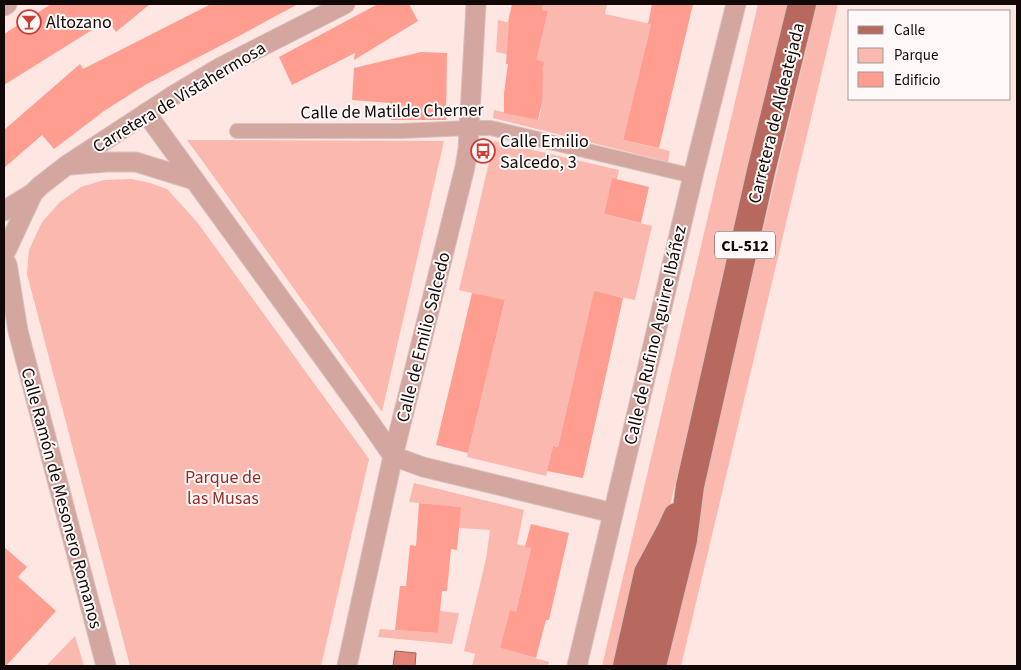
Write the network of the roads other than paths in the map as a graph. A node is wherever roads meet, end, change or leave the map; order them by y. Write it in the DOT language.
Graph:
graph roads {
  1 [pos="345,4"];
  2 [pos="476,4"];
  3 [pos="736,4"];
  4 [pos="802,4"];
  5 [pos="146,113"];
  6 [pos="469,128"];
  7 [pos="237,131"];
  8 [pos="67,165"];
  9 [pos="693,176"];
  10 [pos="194,180"];
  11 [pos="33,193"];
  12 [pos="4,211"];
  13 [pos="5,258"];
  14 [pos="4,314"];
  15 [pos="18,330"];
  16 [pos="393,456"];
  17 [pos="690,486"];
  18 [pos="613,513"];
  19 [pos="106,666"];
  20 [pos="347,666"];
  21 [pos="577,666"];
  22 [pos="627,666"];
  23 [pos="652,666"];
  1 -- 5 [label="street, Carretera de Vistahermosa"];
  2 -- 6 [label="street, Calle de Emilio Salcedo"];
  3 -- 9 [label="street, Calle de Rufino Aguirre Ibáñez"];
  4 -- 17 [label="main road, Carretera de Aldeatejada / CL-512"];
  5 -- 8 [label="street, Carretera de Vistahermosa"];
  5 -- 10 [label="street"];
  6 -- 7 [label="street, Calle de Matilde Cherner"];
  6 -- 9 [label="street, Calle de Matilde Cherner"];
  6 -- 16 [label="street, Calle de Emilio Salcedo"];
  8 -- 10 [label="street, Carretera de Vistahermosa"];
  8 -- 11 [label="street, Carretera de Vistahermosa"];
  9 -- 18 [label="street, Calle de Rufino Aguirre Ibáñez"];
  10 -- 16 [label="street"];
  11 -- 12 [label="street, Carretera de Vistahermosa"];
  11 -- 13 [label="street, Carretera de Vistahermosa"];
  13 -- 15 [label="street, Calle Ramón de Mesonero Romanos"];
  14 -- 15 [label="street, Calle Ramón de Mesonero Romanos"];
  15 -- 19 [label="street, Calle Ramón de Mesonero Romanos"];
  16 -- 18 [label="street"];
  16 -- 20 [label="street, Calle de Emilio Salcedo"];
  17 -- 22 [label="main road, Carretera de Aldeatejada / CL-512"];
  17 -- 23 [label="main road, Carretera de Aldeatejada / CL-512"];
  18 -- 21 [label="street, Calle de Rufino Aguirre Ibáñez"];
}
